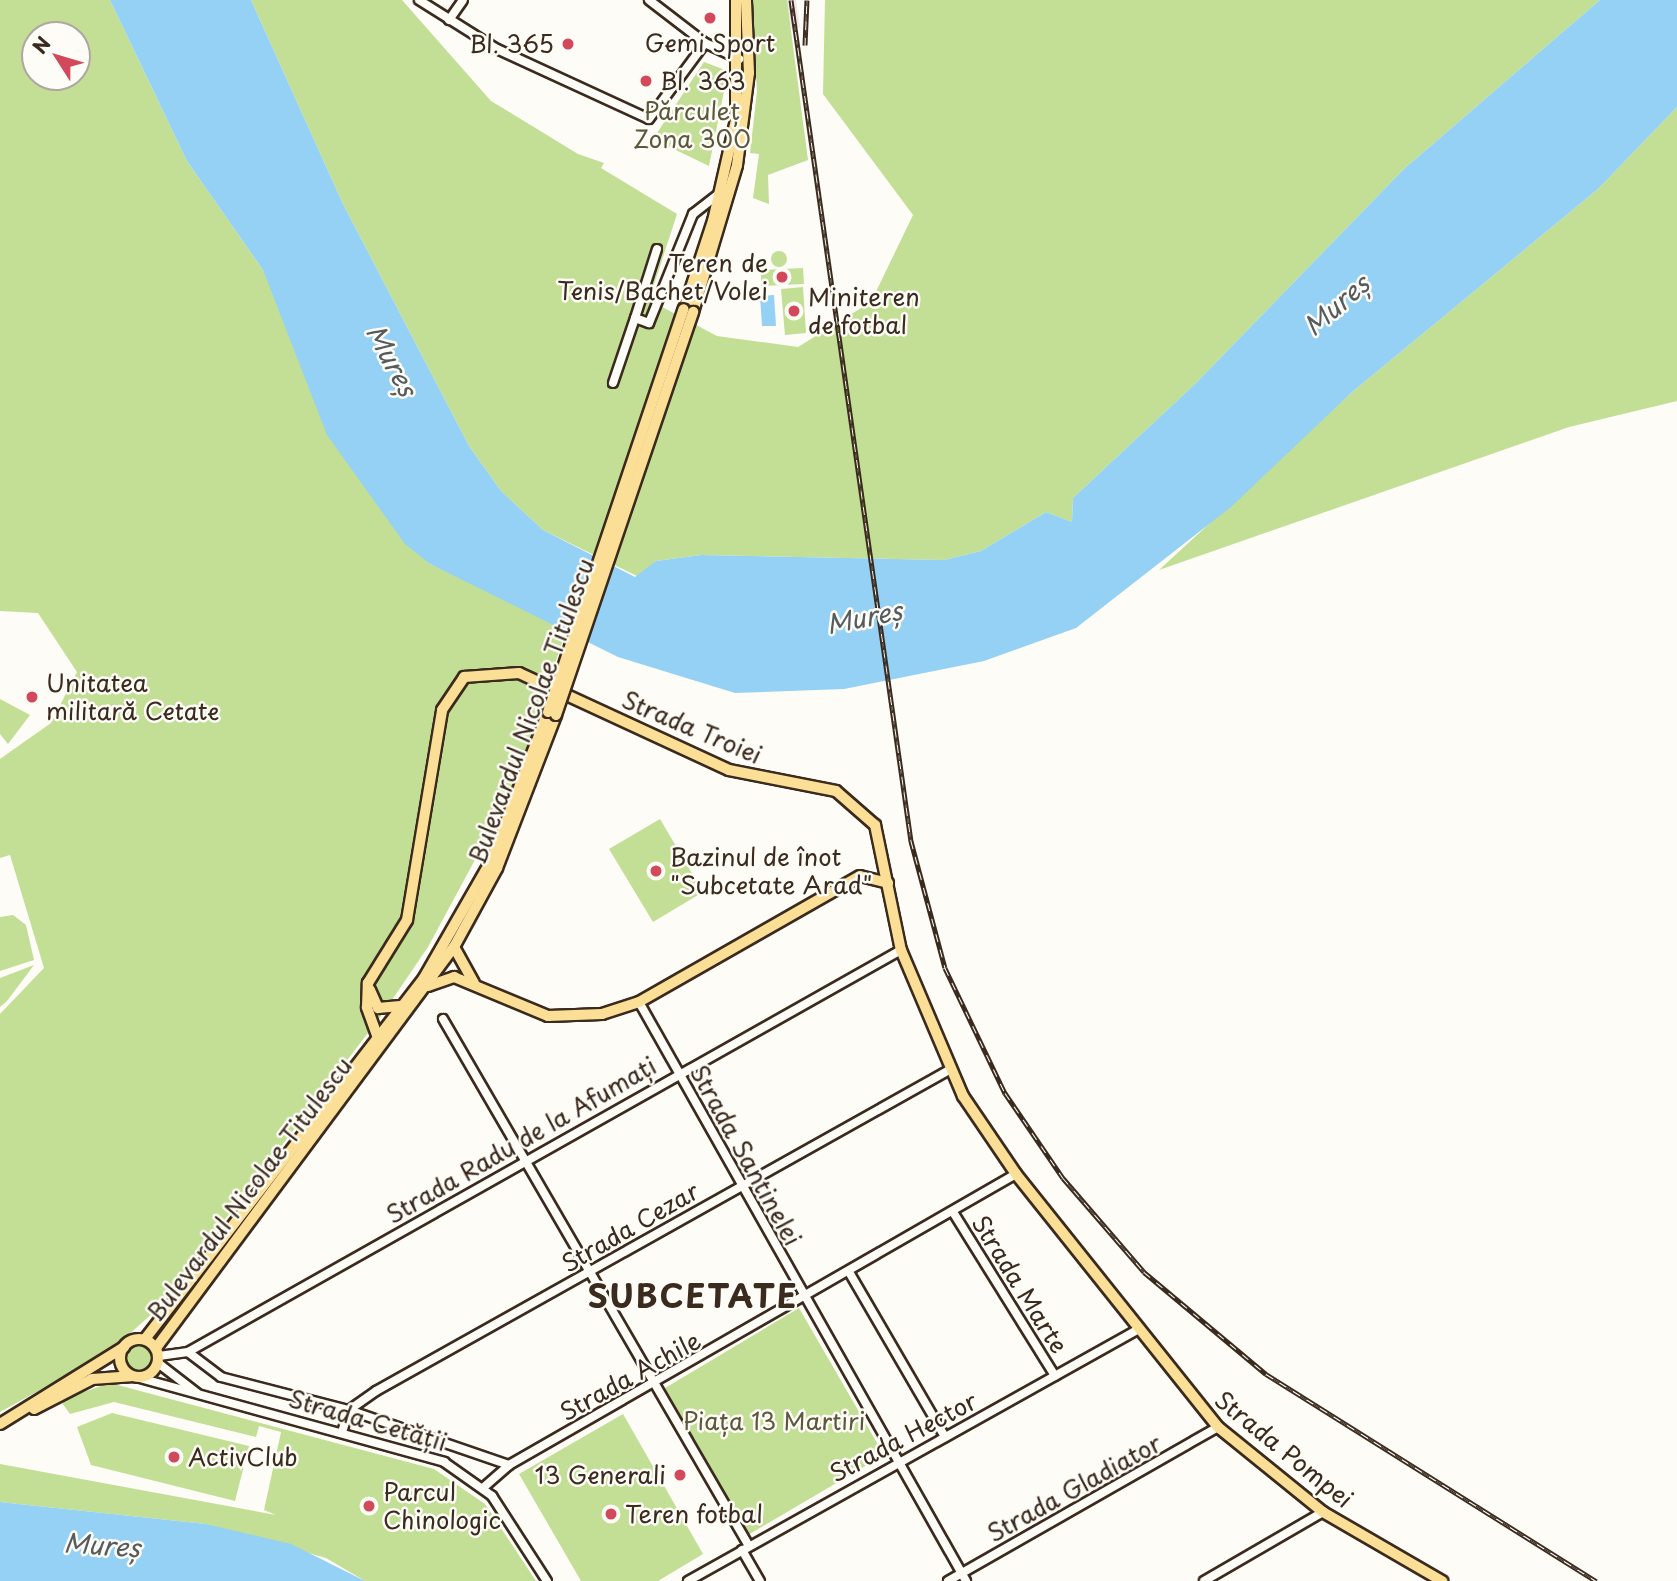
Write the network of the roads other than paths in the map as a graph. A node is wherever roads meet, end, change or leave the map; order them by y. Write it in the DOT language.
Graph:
graph roads {
  1 [pos="419,0"];
  2 [pos="463,0"];
  3 [pos="649,0"];
  4 [pos="736,0"];
  5 [pos="746,0"];
  6 [pos="449,20"];
  7 [pos="705,43"];
  8 [pos="739,59"];
  9 [pos="721,192"];
  10 [pos="657,249"];
  11 [pos="688,311"];
  12 [pos="635,318"];
  13 [pos="613,383"];
  14 [pos="552,713"];
  15 [pos="888,883"];
  16 [pos="454,947"];
  17 [pos="901,950"];
  18 [pos="368,983"];
  19 [pos="474,983"];
  20 [pos="428,986"];
  21 [pos="639,1002"];
  22 [pos="403,1006"];
  23 [pos="443,1019"];
  24 [pos="378,1038"];
  25 [pos="951,1069"];
  26 [pos="680,1073"];
  27 [pos="524,1161"];
  28 [pos="1016,1174"];
  29 [pos="741,1186"];
  30 [pos="953,1212"];
  31 [pos="1050,1217"];
  32 [pos="849,1272"];
  33 [pos="589,1273"];
  34 [pos="802,1300"];
  35 [pos="1137,1330"];
  36 [pos="145,1339"];
  37 [pos="124,1347"];
  38 [pos="188,1352"];
  39 [pos="158,1355"];
  40 [pos="133,1376"];
  41 [pos="1055,1376"];
  42 [pos="653,1386"];
  43 [pos="206,1397"];
  44 [pos="349,1410"];
  45 [pos="0,1425"];
  46 [pos="1218,1427"];
  47 [pos="341,1432"];
  48 [pos="945,1437"];
  49 [pos="896,1460"];
  50 [pos="509,1465"];
  51 [pos="484,1487"];
  52 [pos="1323,1512"];
  53 [pos="746,1548"];
  54 [pos="964,1577"];
  55 [pos="547,1581"];
  56 [pos="688,1581"];
  57 [pos="760,1581"];
  58 [pos="948,1581"];
  59 [pos="1204,1581"];
  60 [pos="1442,1581"];
  1 -- 6 [label="street"];
  2 -- 6 [label="street"];
  3 -- 7 [label="street"];
  4 -- 8 [label="main road, Bulevardul Nicolae Titulescu"];
  5 -- 11 [label="main road, Bulevardul Nicolae Titulescu"];
  6 -- 7 [label="street"];
  7 -- 8 [label="street"];
  8 -- 9 [label="main road, Bulevardul Nicolae Titulescu"];
  9 -- 11 [label="main road, Bulevardul Nicolae Titulescu"];
  9 -- 12 [label="street"];
  10 -- 12 [label="street"];
  11 -- 14 [label="main road, Bulevardul Nicolae Titulescu, bridge"];
  12 -- 13 [label="street"];
  14 -- 16 [label="main road, Bulevardul Nicolae Titulescu"];
  14 -- 22 [label="main road, Bulevardul Nicolae Titulescu"];
  15 -- 17 [label="main road, Strada Troiei"];
  15 -- 18 [label="main road, Strada Troiei"];
  15 -- 21 [label="main road"];
  16 -- 19 [label="main road"];
  16 -- 20 [label="main road, Bulevardul Nicolae Titulescu"];
  17 -- 25 [label="main road, Strada Troiei"];
  17 -- 26 [label="street, Strada Radu de la Afumați"];
  18 -- 22 [label="main road"];
  18 -- 24 [label="main road"];
  19 -- 20 [label="main road"];
  19 -- 21 [label="main road"];
  20 -- 39 [label="main road, Bulevardul Nicolae Titulescu"];
  21 -- 26 [label="street, Strada Santinelei"];
  22 -- 24 [label="main road, Bulevardul Nicolae Titulescu"];
  23 -- 27 [label="street"];
  24 -- 36 [label="main road, Bulevardul Nicolae Titulescu"];
  25 -- 28 [label="main road, Strada Troiei"];
  25 -- 29 [label="street, Strada Cezar"];
  26 -- 27 [label="street, Strada Radu de la Afumați"];
  26 -- 29 [label="street, Strada Santinelei"];
  27 -- 33 [label="street"];
  27 -- 38 [label="street, Strada Radu de la Afumați"];
  28 -- 30 [label="street, Strada Achile"];
  28 -- 31 [label="main road, Strada Troiei"];
  29 -- 33 [label="street, Strada Cezar"];
  29 -- 34 [label="street, Strada Santinelei"];
  30 -- 32 [label="street, Strada Achile"];
  30 -- 41 [label="street, Strada Marte"];
  31 -- 35 [label="main road, Strada Pompei"];
  32 -- 34 [label="street, Strada Achile"];
  32 -- 48 [label="street"];
  33 -- 42 [label="street"];
  33 -- 44 [label="street, Strada Cezar"];
  34 -- 42 [label="street, Strada Achile"];
  34 -- 49 [label="street, Strada Santinelei"];
  35 -- 41 [label="street, Strada Hector"];
  35 -- 46 [label="main road, Strada Pompei"];
  36 -- 37 [label="main road, Strada Cetății"];
  36 -- 39 [label="main road, Strada Cetății"];
  37 -- 40 [label="main road"];
  37 -- 45 [label="main road, Strada Cetății"];
  38 -- 39 [label="street, Strada Radu de la Afumați"];
  38 -- 44 [label="street"];
  39 -- 40 [label="main road, Strada Cetății"];
  39 -- 43 [label="street, Strada Cetății"];
  40 -- 43 [label="street, Strada Cetății"];
  40 -- 45 [label="main road, Strada Cetății"];
  41 -- 48 [label="street, Strada Hector"];
  42 -- 50 [label="street, Strada Achile"];
  42 -- 53 [label="street"];
  43 -- 47 [label="street, Strada Cetății"];
  44 -- 47 [label="street"];
  44 -- 50 [label="street"];
  46 -- 52 [label="main road, Strada Pompei"];
  46 -- 54 [label="street, Strada Gladiator"];
  47 -- 51 [label="street, Strada Cetății"];
  48 -- 49 [label="street, Strada Hector"];
  49 -- 53 [label="street, Strada Hector"];
  49 -- 54 [label="street, Strada Santinelei"];
  50 -- 51 [label="street, Strada Achile"];
  51 -- 55 [label="street, Strada Cetății"];
  52 -- 59 [label="street"];
  52 -- 60 [label="main road, Strada Pompei"];
  53 -- 56 [label="street, Strada Hector"];
  53 -- 57 [label="street"];
  54 -- 58 [label="street, Strada Gladiator"];
}
